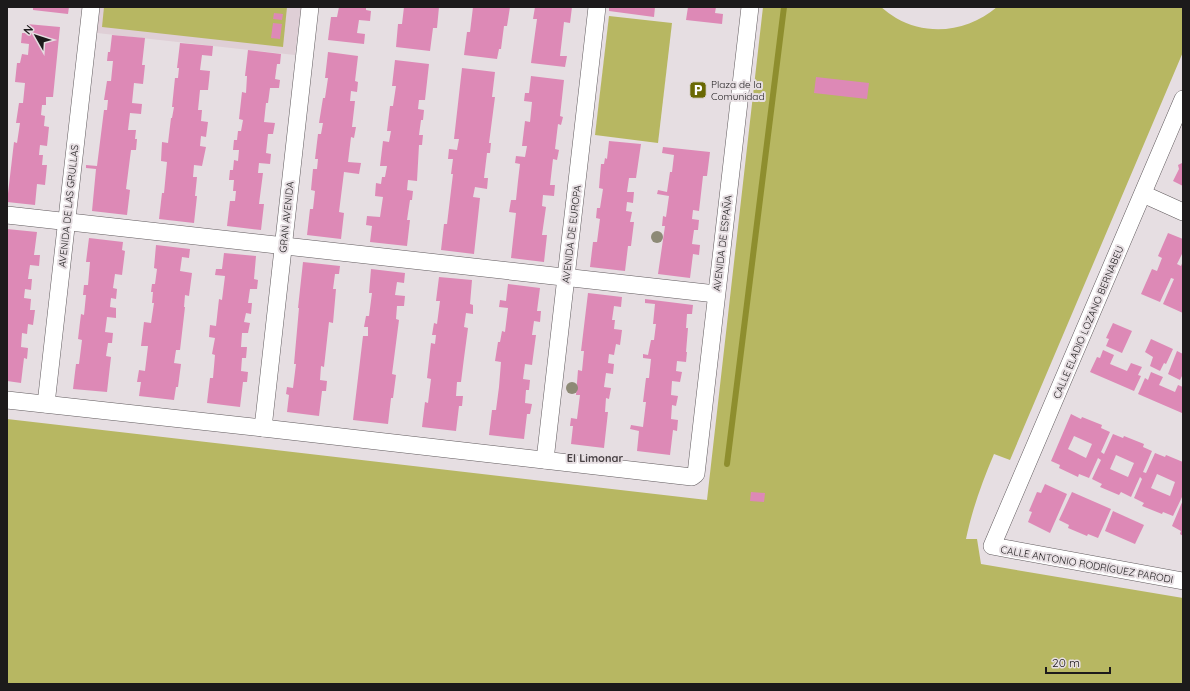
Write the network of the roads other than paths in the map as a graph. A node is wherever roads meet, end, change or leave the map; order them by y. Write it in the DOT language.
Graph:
graph roads {
  1 [pos="91,7"];
  2 [pos="310,7"];
  3 [pos="597,7"];
  4 [pos="750,7"];
  5 [pos="1183,99"];
  6 [pos="1143,194"];
  7 [pos="1183,212"];
  8 [pos="7,215"];
  9 [pos="67,221"];
  10 [pos="283,245"];
  11 [pos="566,277"];
  12 [pos="716,294"];
  13 [pos="7,400"];
  14 [pos="46,404"];
  15 [pos="263,428"];
  16 [pos="545,460"];
  17 [pos="992,546"];
  18 [pos="1183,581"];
  1 -- 9 [label="street, AVENIDA DE LAS GRULLAS"];
  2 -- 10 [label="street, GRAN AVENIDA"];
  3 -- 11 [label="street, AVENIDA DE EUROPA"];
  4 -- 12 [label="street, AVENIDA DE ESPAÑA"];
  5 -- 6 [label="street, CALLE ELADIO LOZANO BERNABEU"];
  6 -- 7 [label="street"];
  6 -- 17 [label="street, CALLE ELADIO LOZANO BERNABEU"];
  8 -- 9 [label="street"];
  9 -- 10 [label="street"];
  9 -- 14 [label="street, AVENIDA DE LAS GRULLAS"];
  10 -- 11 [label="street"];
  10 -- 15 [label="street, GRAN AVENIDA"];
  11 -- 12 [label="street"];
  11 -- 16 [label="street, AVENIDA DE EUROPA"];
  12 -- 16 [label="street, AVENIDA DE ESPAÑA"];
  13 -- 14 [label="street"];
  14 -- 15 [label="street"];
  15 -- 16 [label="street"];
  17 -- 18 [label="street, CALLE ANTONIO RODRÍGUEZ PARODI"];
}
